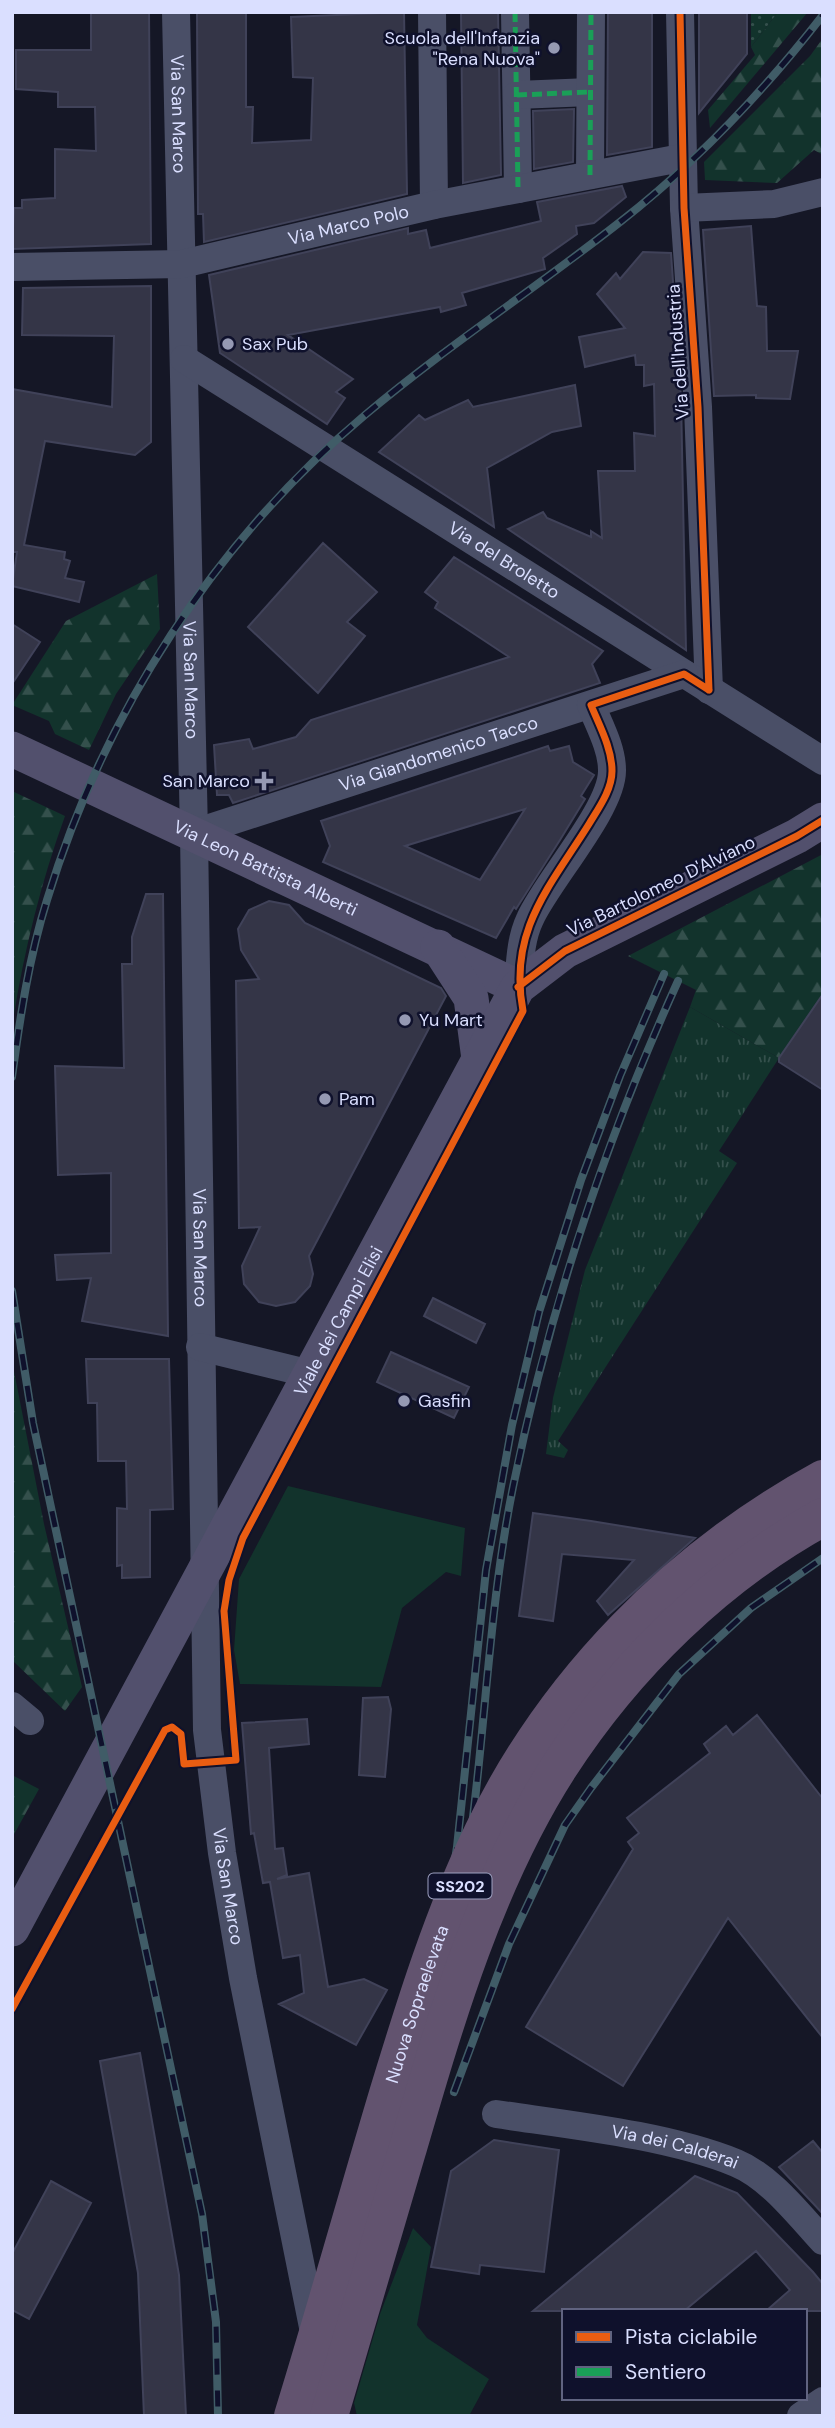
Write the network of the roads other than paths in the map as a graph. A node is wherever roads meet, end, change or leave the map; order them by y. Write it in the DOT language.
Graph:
graph roads {
  1 [pos="176,12"];
  2 [pos="432,12"];
  3 [pos="516,12"];
  4 [pos="591,12"];
  5 [pos="680,12"];
  6 [pos="590,92"];
  7 [pos="517,95"];
  8 [pos="681,158"];
  9 [pos="590,175"];
  10 [pos="518,189"];
  11 [pos="823,191"];
  12 [pos="434,205"];
  13 [pos="684,208"];
  14 [pos="182,264"];
  15 [pos="12,267"];
  16 [pos="184,359"];
  17 [pos="684,674"];
  18 [pos="709,690"];
  19 [pos="591,705"];
  20 [pos="12,749"];
  21 [pos="823,761"];
  22 [pos="823,820"];
  23 [pos="194,833"];
  24 [pos="438,947"];
  25 [pos="518,987"];
  26 [pos="479,1059"];
  27 [pos="200,1347"];
  28 [pos="312,1374"];
  29 [pos="823,1479"];
  30 [pos="823,1517"];
  31 [pos="203,1578"];
  32 [pos="12,1929"];
  33 [pos="496,2114"];
  34 [pos="823,2241"];
  35 [pos="823,2401"];
  36 [pos="293,2416"];
  37 [pos="328,2416"];
  38 [pos="335,2416"];
  39 [pos="801,2416"];
  1 -- 14 [label="street, Via San Marco"];
  2 -- 12 [label="street"];
  3 -- 7 [label="street"];
  4 -- 6 [label="street"];
  5 -- 8 [label="street, Via dell'Industria"];
  6 -- 7 [label="street"];
  6 -- 9 [label="street"];
  7 -- 10 [label="street"];
  8 -- 9 [label="street, Via Marco Polo"];
  8 -- 13 [label="street, Via dell'Industria"];
  9 -- 10 [label="street, Via Marco Polo"];
  10 -- 12 [label="street, Via Marco Polo"];
  11 -- 13 [label="street"];
  12 -- 14 [label="street, Via Marco Polo"];
  13 -- 18 [label="street, Via dell'Industria"];
  14 -- 15 [label="street, Via Marco Polo"];
  14 -- 16 [label="street, Via San Marco"];
  16 -- 17 [label="street, Via del Broletto"];
  16 -- 23 [label="street, Via San Marco"];
  17 -- 18 [label="street, Via del Broletto"];
  17 -- 19 [label="street, Via Giandomenico Tacco"];
  18 -- 21 [label="street, Via del Broletto"];
  19 -- 23 [label="street, Via Giandomenico Tacco"];
  19 -- 25 [label="street, Viale dei Campi Elisi"];
  20 -- 23 [label="main road, Via Leon Battista Alberti"];
  22 -- 25 [label="main road, Via Bartolomeo D'Alviano"];
  23 -- 24 [label="main road, Via Leon Battista Alberti"];
  23 -- 27 [label="street, Via San Marco"];
  24 -- 25 [label="main road, Via Leon Battista Alberti"];
  24 -- 26 [label="main road"];
  25 -- 26 [label="main road, Viale dei Campi Elisi"];
  26 -- 28 [label="main road, Viale dei Campi Elisi"];
  27 -- 28 [label="street"];
  27 -- 31 [label="street, Via San Marco"];
  28 -- 31 [label="main road, Viale dei Campi Elisi"];
  29 -- 36 [label="highway, Nuova Sopraelevata / SS202, bridge"];
  30 -- 37 [label="highway, Nuova Sopraelevata / SS202, bridge"];
  31 -- 32 [label="main road, Viale dei Campi Elisi"];
  31 -- 38 [label="street, Via San Marco"];
  33 -- 34 [label="street, Via dei Calderai"];
  35 -- 39 [label="street"];
}
